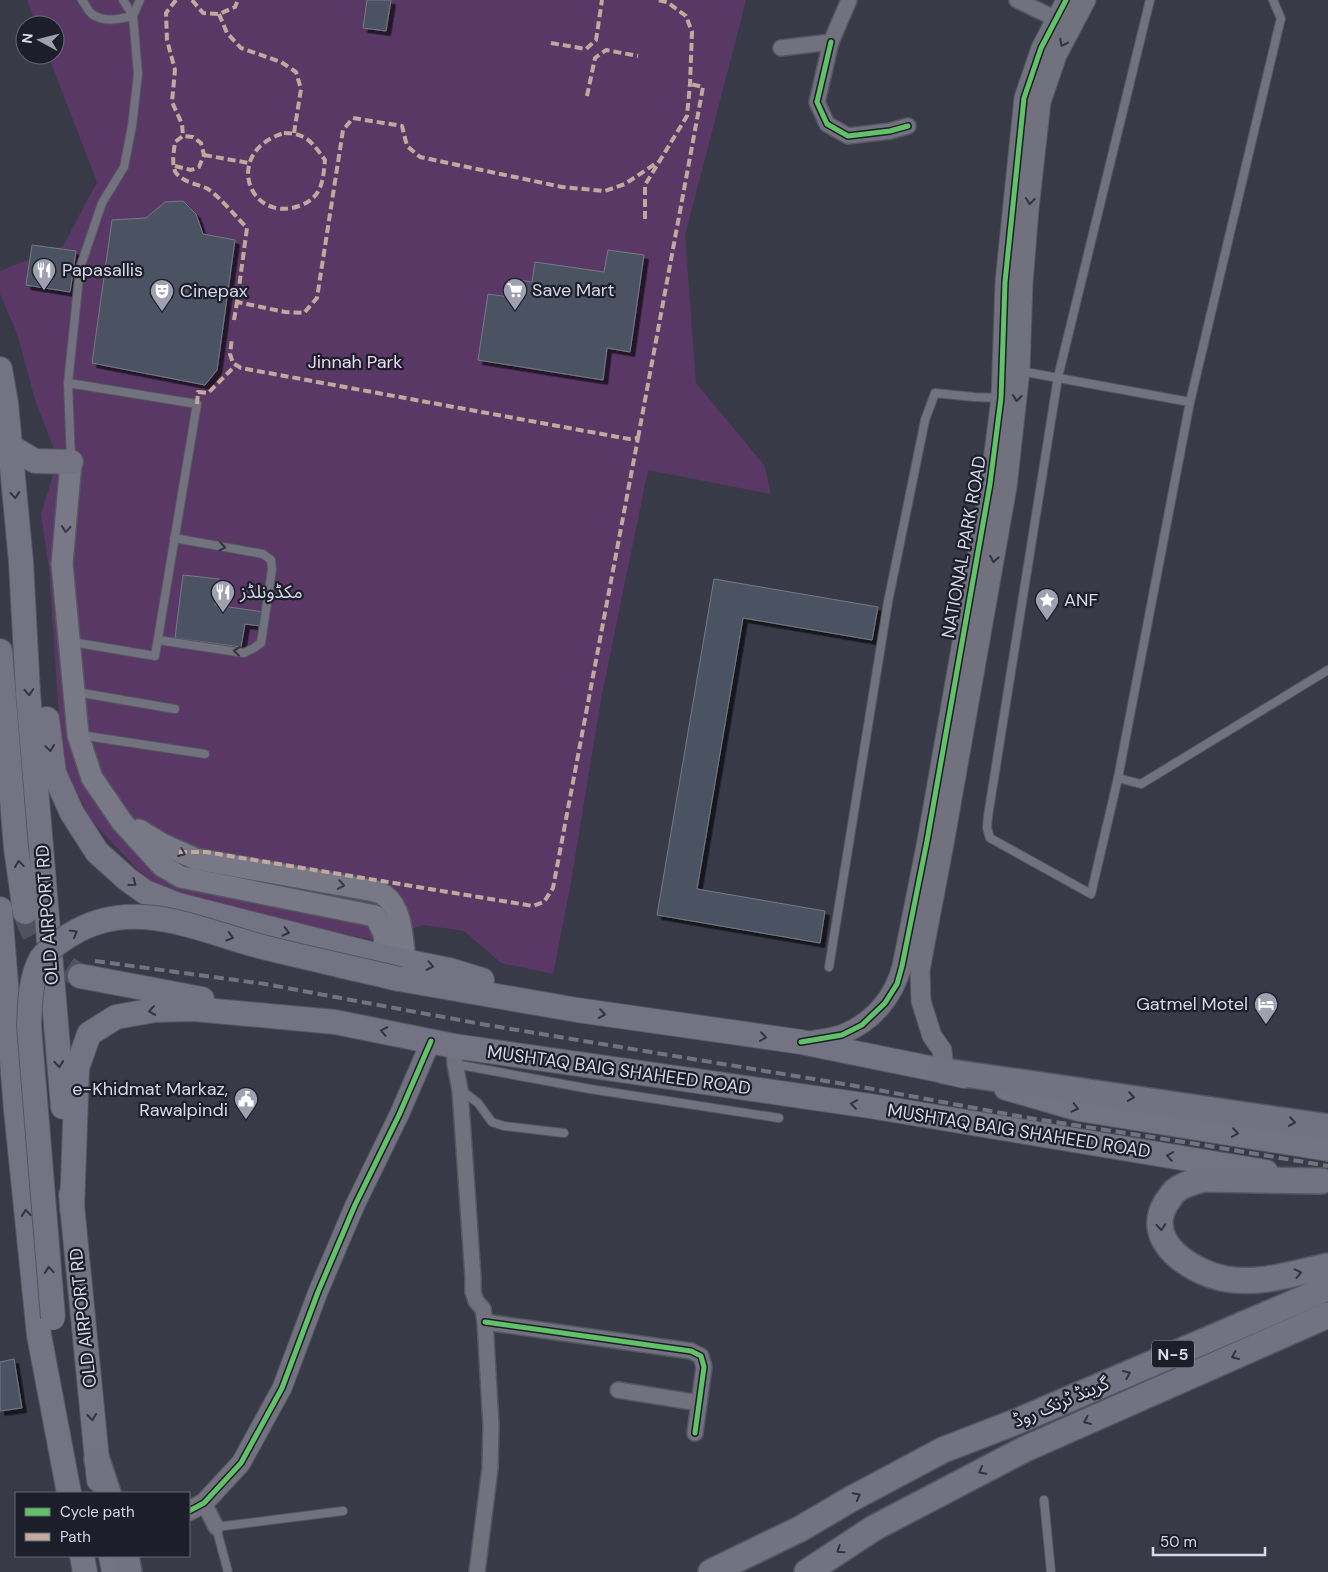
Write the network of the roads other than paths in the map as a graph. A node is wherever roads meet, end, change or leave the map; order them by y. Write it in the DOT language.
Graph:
graph roads {
  1 [pos="82,0"];
  2 [pos="123,0"];
  3 [pos="140,0"];
  4 [pos="849,0"];
  5 [pos="1018,0"];
  6 [pos="1066,0"];
  7 [pos="1086,0"];
  8 [pos="1150,0"];
  9 [pos="1273,0"];
  10 [pos="1039,5"];
  11 [pos="133,16"];
  12 [pos="1056,19"];
  13 [pos="831,42"];
  14 [pos="781,48"];
  15 [pos="908,126"];
  16 [pos="0,369"];
  17 [pos="1020,370"];
  18 [pos="1058,378"];
  19 [pos="68,383"];
  20 [pos="1001,398"];
  21 [pos="1190,402"];
  22 [pos="11,447"];
  23 [pos="71,462"];
  24 [pos="174,538"];
  25 [pos="21,562"];
  26 [pos="158,640"];
  27 [pos="69,641"];
  28 [pos="0,651"];
  29 [pos="1328,670"];
  30 [pos="74,692"];
  31 [pos="175,709"];
  32 [pos="78,734"];
  33 [pos="205,754"];
  34 [pos="92,778"];
  35 [pos="1118,778"];
  36 [pos="0,908"];
  37 [pos="25,912"];
  38 [pos="375,955"];
  39 [pos="829,967"];
  40 [pos="402,970"];
  41 [pos="80,976"];
  42 [pos="335,1022"];
  43 [pos="56,1036"];
  44 [pos="801,1042"];
  45 [pos="11,1048"];
  46 [pos="447,1050"];
  47 [pos="944,1071"];
  48 [pos="460,1090"];
  49 [pos="778,1118"];
  50 [pos="1328,1127"];
  51 [pos="564,1133"];
  52 [pos="1328,1149"];
  53 [pos="1325,1182"];
  54 [pos="72,1209"];
  55 [pos="1328,1266"];
  56 [pos="1328,1288"];
  57 [pos="1328,1315"];
  58 [pos="485,1322"];
  59 [pos="1328,1334"];
  60 [pos="1264,1343"];
  61 [pos="618,1390"];
  62 [pos="699,1404"];
  63 [pos="695,1433"];
  64 [pos="56,1435"];
  65 [pos="97,1460"];
  66 [pos="69,1492"];
  67 [pos="101,1492"];
  68 [pos="108,1492"];
  69 [pos="1044,1500"];
  70 [pos="196,1507"];
  71 [pos="343,1511"];
  72 [pos="216,1527"];
  73 [pos="800,1529"];
  74 [pos="82,1557"];
  75 [pos="111,1557"];
  76 [pos="126,1557"];
  77 [pos="808,1571"];
  78 [pos="85,1572"];
  79 [pos="114,1572"];
  80 [pos="129,1572"];
  81 [pos="228,1572"];
  82 [pos="476,1572"];
  83 [pos="711,1572"];
  84 [pos="742,1572"];
  85 [pos="1051,1572"];
  1 -- 11 [label="lane"];
  2 -- 11 [label="lane"];
  3 -- 11 [label="lane"];
  4 -- 13 [label="street"];
  5 -- 10 [label="street"];
  6 -- 12 [label="street, NATIONAL PARK ROAD"];
  7 -- 17 [label="street, NATIONAL PARK ROAD, one-way"];
  8 -- 18 [label="lane"];
  9 -- 21 [label="lane"];
  10 -- 12 [label="street"];
  11 -- 19 [label="lane"];
  12 -- 20 [label="street, NATIONAL PARK ROAD"];
  13 -- 14 [label="street"];
  13 -- 15 [label="street"];
  16 -- 22 [label="main road, OLD AIRPORT RD"];
  17 -- 18 [label="lane"];
  17 -- 47 [label="street, NATIONAL PARK ROAD, one-way"];
  18 -- 21 [label="lane"];
  18 -- 35 [label="lane"];
  19 -- 23 [label="lane"];
  19 -- 24 [label="lane"];
  20 -- 39 [label="lane"];
  20 -- 44 [label="street, NATIONAL PARK ROAD"];
  21 -- 35 [label="lane"];
  22 -- 23 [label="main road"];
  22 -- 25 [label="main road, OLD AIRPORT RD, one-way"];
  23 -- 27 [label="main road, one-way"];
  24 -- 26 [label="lane"];
  24 -- 26 [label="lane, one-way"];
  25 -- 38 [label="main road, one-way"];
  25 -- 43 [label="main road, OLD AIRPORT RD, one-way"];
  26 -- 27 [label="lane"];
  27 -- 30 [label="main road"];
  37 -- 28 [label="main road, one-way"];
  29 -- 35 [label="lane"];
  30 -- 31 [label="lane"];
  30 -- 32 [label="main road"];
  32 -- 33 [label="lane"];
  32 -- 34 [label="main road"];
  34 -- 38 [label="main road"];
  34 -- 40 [label="main road, one-way"];
  36 -- 45 [label="main road"];
  38 -- 40 [label="main road"];
  40 -- 44 [label="main road, one-way"];
  64 -- 40 [label="main road, one-way, bridge"];
  41 -- 42 [label="main road"];
  46 -- 42 [label="main road, MUSHTAQ BAIG SHAHEED ROAD, one-way"];
  42 -- 54 [label="main road, MUSHTAQ BAIG SHAHEED ROAD, one-way"];
  43 -- 45 [label="main road"];
  43 -- 54 [label="main road, OLD AIRPORT RD, one-way"];
  44 -- 47 [label="main road"];
  64 -- 45 [label="main road, one-way"];
  46 -- 48 [label="street"];
  46 -- 49 [label="lane"];
  53 -- 46 [label="main road, MUSHTAQ BAIG SHAHEED ROAD, one-way"];
  46 -- 70 [label="street"];
  47 -- 50 [label="highway, one-way"];
  47 -- 52 [label="main road, one-way"];
  48 -- 51 [label="lane"];
  48 -- 58 [label="street"];
  53 -- 55 [label="highway, one-way"];
  54 -- 65 [label="main road, OLD AIRPORT RD, one-way"];
  73 -- 56 [label="highway, گرینڈ ٹرنک روڈ / N-5, one-way"];
  57 -- 60 [label="highway, گرینڈ ٹرنک روڈ / N-5"];
  58 -- 62 [label="street"];
  58 -- 82 [label="street"];
  59 -- 60 [label="highway"];
  60 -- 77 [label="highway, گرینڈ ٹرنک روڈ / N-5, one-way"];
  61 -- 62 [label="street"];
  62 -- 63 [label="street"];
  64 -- 66 [label="main road"];
  65 -- 67 [label="main road, OLD AIRPORT RD"];
  65 -- 68 [label="highway"];
  69 -- 85 [label="lane"];
  70 -- 72 [label="street"];
  71 -- 72 [label="lane"];
  72 -- 81 [label="lane"];
  73 -- 83 [label="highway, گرینڈ ٹرنک روڈ"];
  73 -- 84 [label="main road"];
  74 -- 78 [label="main road"];
  75 -- 79 [label="main road"];
  76 -- 80 [label="highway"];
}
